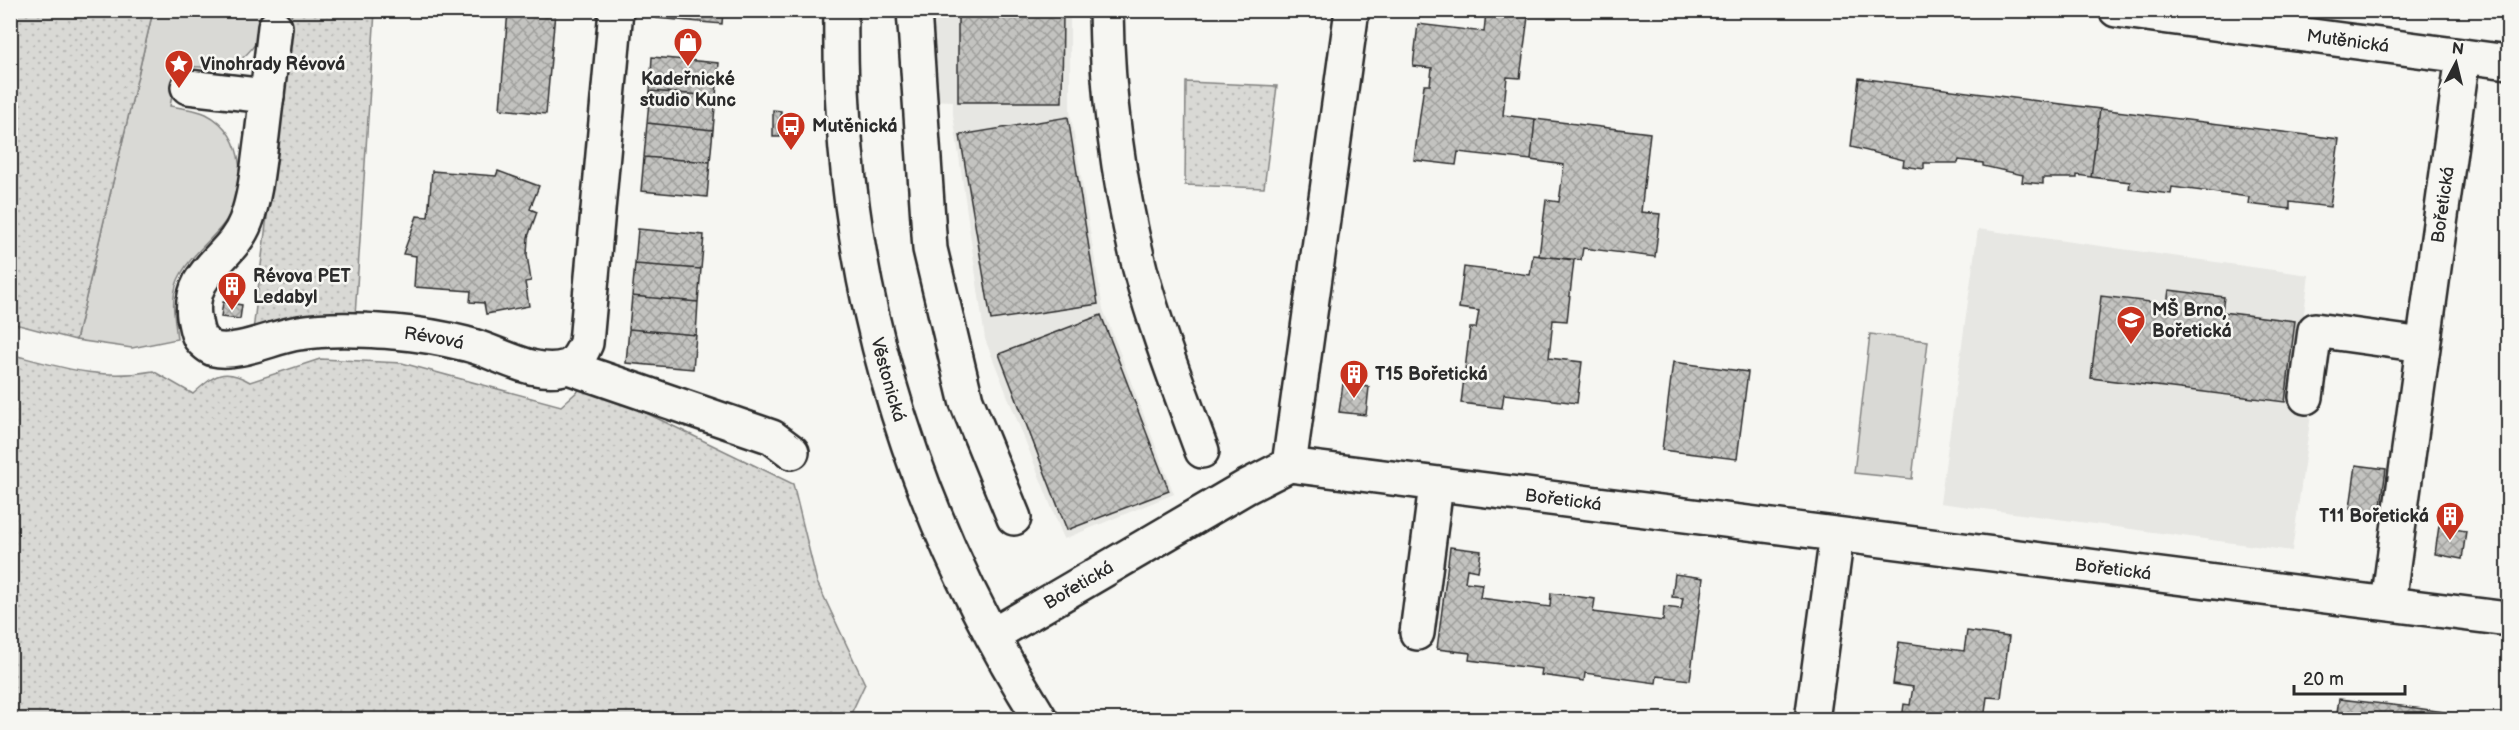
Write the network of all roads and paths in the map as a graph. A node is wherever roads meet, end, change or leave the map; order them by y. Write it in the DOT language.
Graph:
graph roads {
  1 [pos="616,10"];
  2 [pos="841,10"];
  3 [pos="914,10"];
  4 [pos="1106,10"];
  5 [pos="1352,10"];
  6 [pos="2116,10"];
  7 [pos="275,27"];
  8 [pos="2463,56"];
  9 [pos="2508,62"];
  10 [pos="188,87"];
  11 [pos="267,96"];
  12 [pos="2424,345"];
  13 [pos="568,367"];
  14 [pos="2306,397"];
  15 [pos="1202,451"];
  16 [pos="792,452"];
  17 [pos="1289,465"];
  18 [pos="1436,485"];
  19 [pos="1014,518"];
  20 [pos="1837,535"];
  21 [pos="2388,603"];
  22 [pos="2508,619"];
  23 [pos="1417,633"];
  24 [pos="993,636"];
  25 [pos="1041,720"];
  26 [pos="1812,720"];
  1 -- 13 [label="street"];
  2 -- 24 [label="street, Věstonická"];
  3 -- 19 [label="street"];
  4 -- 15 [label="street"];
  5 -- 17 [label="street"];
  6 -- 8 [label="street, Mutěnická"];
  7 -- 11 [label="street, Révová"];
  8 -- 9 [label="street, Mutěnická"];
  8 -- 12 [label="street, Bořetická"];
  10 -- 11 [label="street"];
  11 -- 13 [label="street, Révová"];
  12 -- 14 [label="street"];
  12 -- 21 [label="street, Bořetická"];
  13 -- 16 [label="street, Révová"];
  17 -- 18 [label="street, Bořetická"];
  17 -- 24 [label="street, Bořetická"];
  18 -- 20 [label="street, Bořetická"];
  18 -- 23 [label="street"];
  20 -- 21 [label="street, Bořetická"];
  20 -- 26 [label="street"];
  21 -- 22 [label="street, Bořetická"];
  24 -- 25 [label="street, Věstonická"];
}
